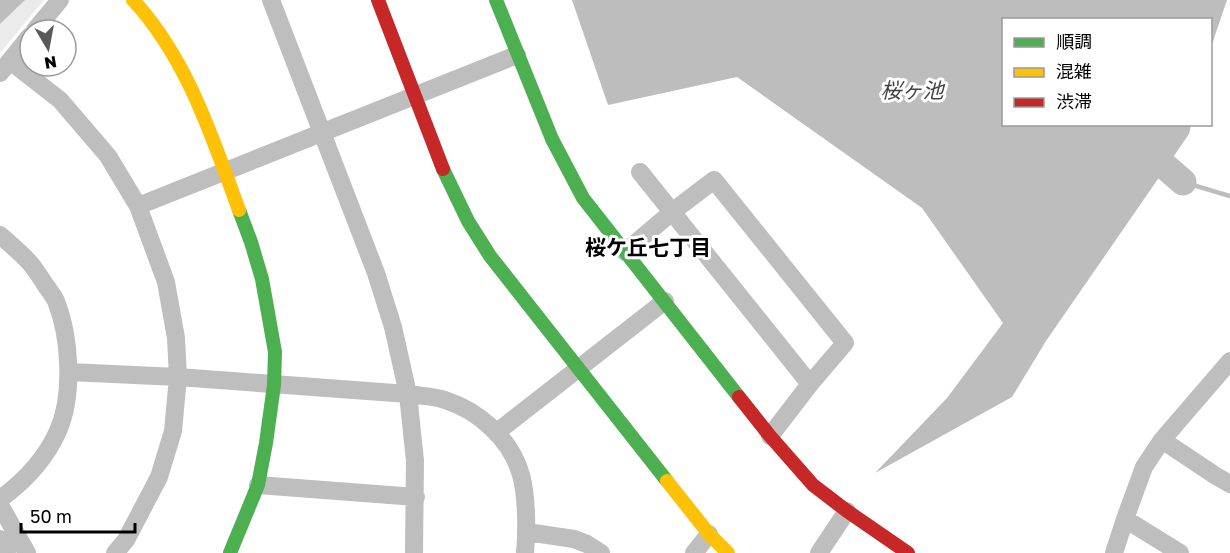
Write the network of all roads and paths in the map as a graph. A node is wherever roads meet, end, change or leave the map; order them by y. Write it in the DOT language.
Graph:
graph roads {
  1 [pos="60,0"];
  2 [pos="133,0"];
  3 [pos="271,0"];
  4 [pos="378,0"];
  5 [pos="496,0"];
  6 [pos="45,18"];
  7 [pos="18,51"];
  8 [pos="517,55"];
  9 [pos="5,67"];
  10 [pos="414,95"];
  11 [pos="321,133"];
  12 [pos="224,171"];
  13 [pos="640,172"];
  14 [pos="138,206"];
  15 [pos="672,212"];
  16 [pos="0,235"];
  17 [pos="625,252"];
  18 [pos="665,301"];
  19 [pos="579,369"];
  20 [pos="1227,371"];
  21 [pos="69,372"];
  22 [pos="178,377"];
  23 [pos="810,384"];
  24 [pos="274,385"];
  25 [pos="408,394"];
  26 [pos="497,432"];
  27 [pos="770,436"];
  28 [pos="1162,440"];
  29 [pos="1230,484"];
  30 [pos="258,485"];
  31 [pos="416,497"];
  32 [pos="0,500"];
  33 [pos="0,505"];
  34 [pos="847,511"];
  35 [pos="1125,519"];
  36 [pos="527,532"];
  37 [pos="709,534"];
  38 [pos="0,539"];
  39 [pos="7,553"];
  40 [pos="27,553"];
  41 [pos="115,553"];
  42 [pos="230,553"];
  43 [pos="414,553"];
  44 [pos="525,553"];
  45 [pos="601,553"];
  46 [pos="694,553"];
  47 [pos="728,553"];
  48 [pos="819,553"];
  49 [pos="908,553"];
  50 [pos="1114,553"];
  51 [pos="1180,553"];
  1 -- 6 [label="street"];
  2 -- 12 [label="street"];
  3 -- 11 [label="street"];
  4 -- 10 [label="street"];
  5 -- 8 [label="street"];
  7 -- 9 [label="street"];
  8 -- 10 [label="street"];
  8 -- 17 [label="street"];
  9 -- 14 [label="street"];
  10 -- 11 [label="street"];
  10 -- 19 [label="street"];
  11 -- 12 [label="street"];
  11 -- 25 [label="street"];
  12 -- 14 [label="street"];
  12 -- 24 [label="street"];
  13 -- 15 [label="street"];
  14 -- 22 [label="street"];
  15 -- 17 [label="street"];
  15 -- 23 [label="street"];
  15 -- 23 [label="street"];
  16 -- 21 [label="street"];
  17 -- 18 [label="street"];
  18 -- 19 [label="street"];
  18 -- 27 [label="street"];
  19 -- 26 [label="street"];
  19 -- 37 [label="street"];
  20 -- 28 [label="street"];
  21 -- 22 [label="street"];
  21 -- 32 [label="street"];
  22 -- 24 [label="street"];
  22 -- 41 [label="street"];
  23 -- 27 [label="street"];
  24 -- 25 [label="street"];
  24 -- 30 [label="street"];
  25 -- 26 [label="street"];
  25 -- 31 [label="street"];
  26 -- 36 [label="street"];
  27 -- 34 [label="street"];
  28 -- 29 [label="street"];
  28 -- 35 [label="street"];
  30 -- 31 [label="street"];
  30 -- 42 [label="street"];
  31 -- 43 [label="street"];
  33 -- 40 [label="street"];
  34 -- 48 [label="street"];
  34 -- 49 [label="street"];
  35 -- 50 [label="street"];
  35 -- 51 [label="street"];
  36 -- 44 [label="street"];
  36 -- 45 [label="street"];
  37 -- 46 [label="street"];
  37 -- 47 [label="street"];
  38 -- 39 [label="street"];
}
